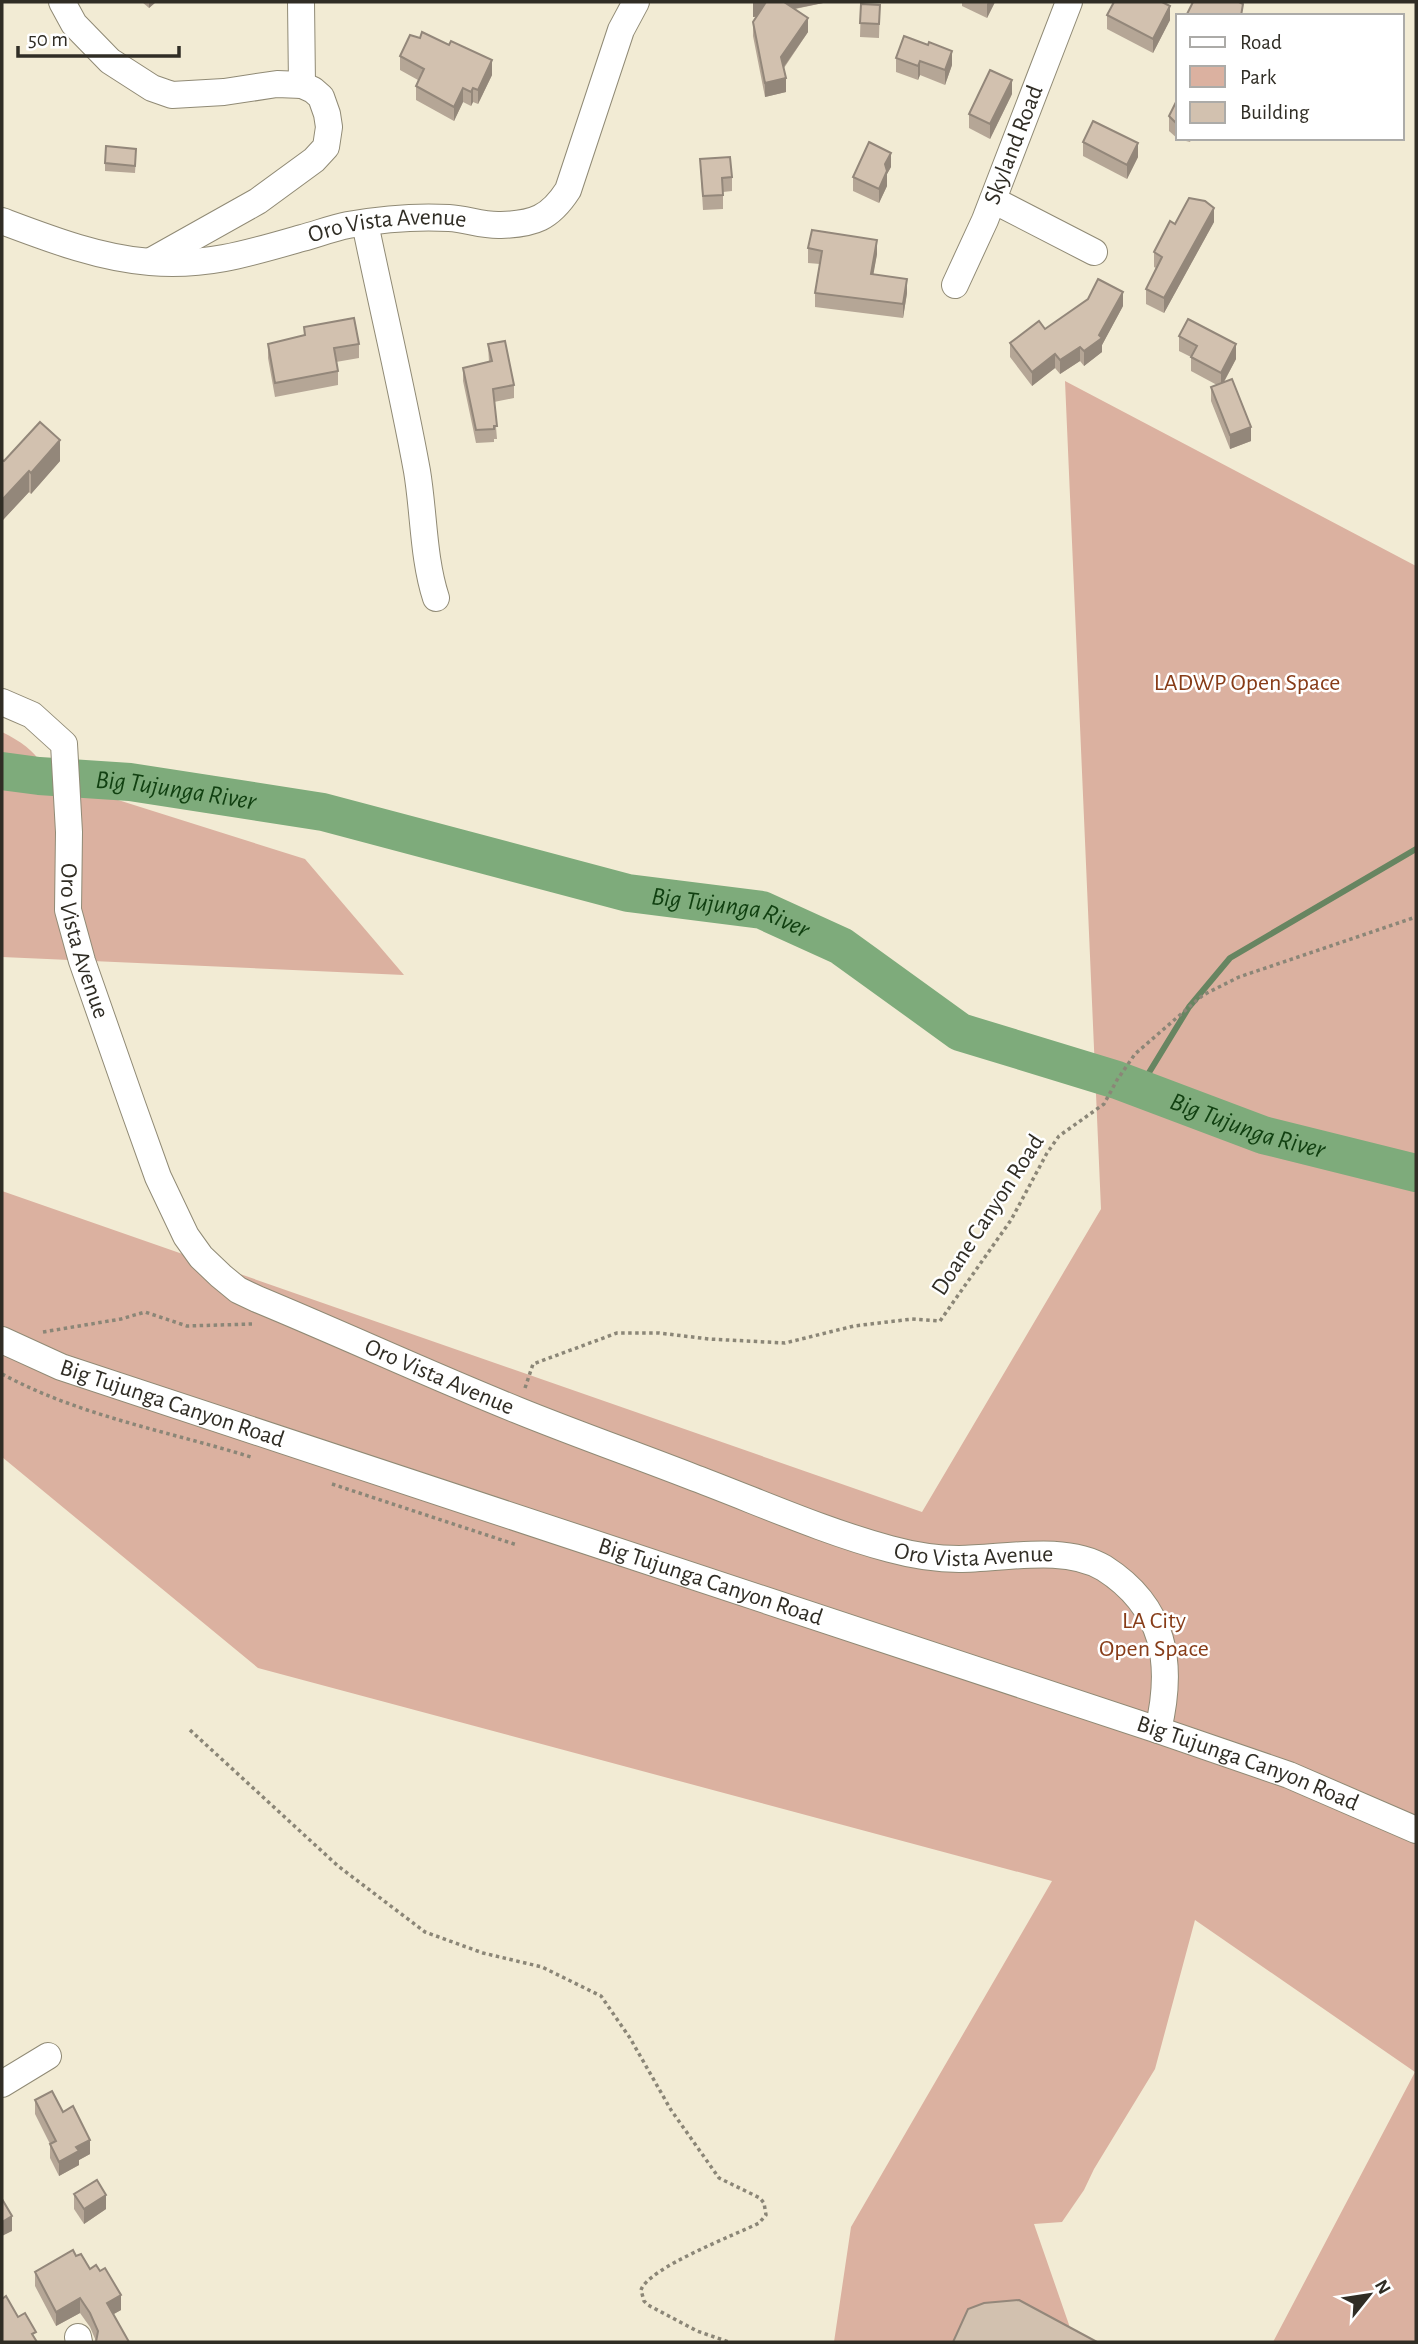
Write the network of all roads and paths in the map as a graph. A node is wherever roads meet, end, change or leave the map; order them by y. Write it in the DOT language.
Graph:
graph roads {
  1 [pos="62,2"];
  2 [pos="301,2"];
  3 [pos="636,2"];
  4 [pos="1069,2"];
  5 [pos="302,85"];
  6 [pos="993,200"];
  7 [pos="2,221"];
  8 [pos="365,223"];
  9 [pos="1094,252"];
  10 [pos="149,262"];
  11 [pos="955,285"];
  12 [pos="436,598"];
  13 [pos="2,702"];
  14 [pos="1416,917"];
  15 [pos="286,1311"];
  16 [pos="3,1340"];
  17 [pos="518,1410"];
  18 [pos="190,1730"];
  19 [pos="1158,1730"];
  20 [pos="1416,1830"];
  21 [pos="48,2056"];
  22 [pos="2,2084"];
  23 [pos="729,2342"];
  1 -- 5 [label="street"];
  2 -- 5 [label="street"];
  3 -- 8 [label="street, Oro Vista Avenue"];
  4 -- 6 [label="street, Skyland Road"];
  5 -- 10 [label="street"];
  6 -- 9 [label="street"];
  6 -- 11 [label="street, Skyland Road"];
  7 -- 10 [label="street, Oro Vista Avenue"];
  8 -- 10 [label="street, Oro Vista Avenue"];
  8 -- 12 [label="street"];
  13 -- 15 [label="street, Oro Vista Avenue"];
  14 -- 17 [label="path, Doane Canyon Road"];
  15 -- 16 [label="path"];
  15 -- 17 [label="street, Oro Vista Avenue"];
  16 -- 19 [label="street, Big Tujunga Canyon Road"];
  17 -- 19 [label="street, Oro Vista Avenue"];
  18 -- 23 [label="path"];
  19 -- 20 [label="street, Big Tujunga Canyon Road"];
  21 -- 22 [label="street"];
}
